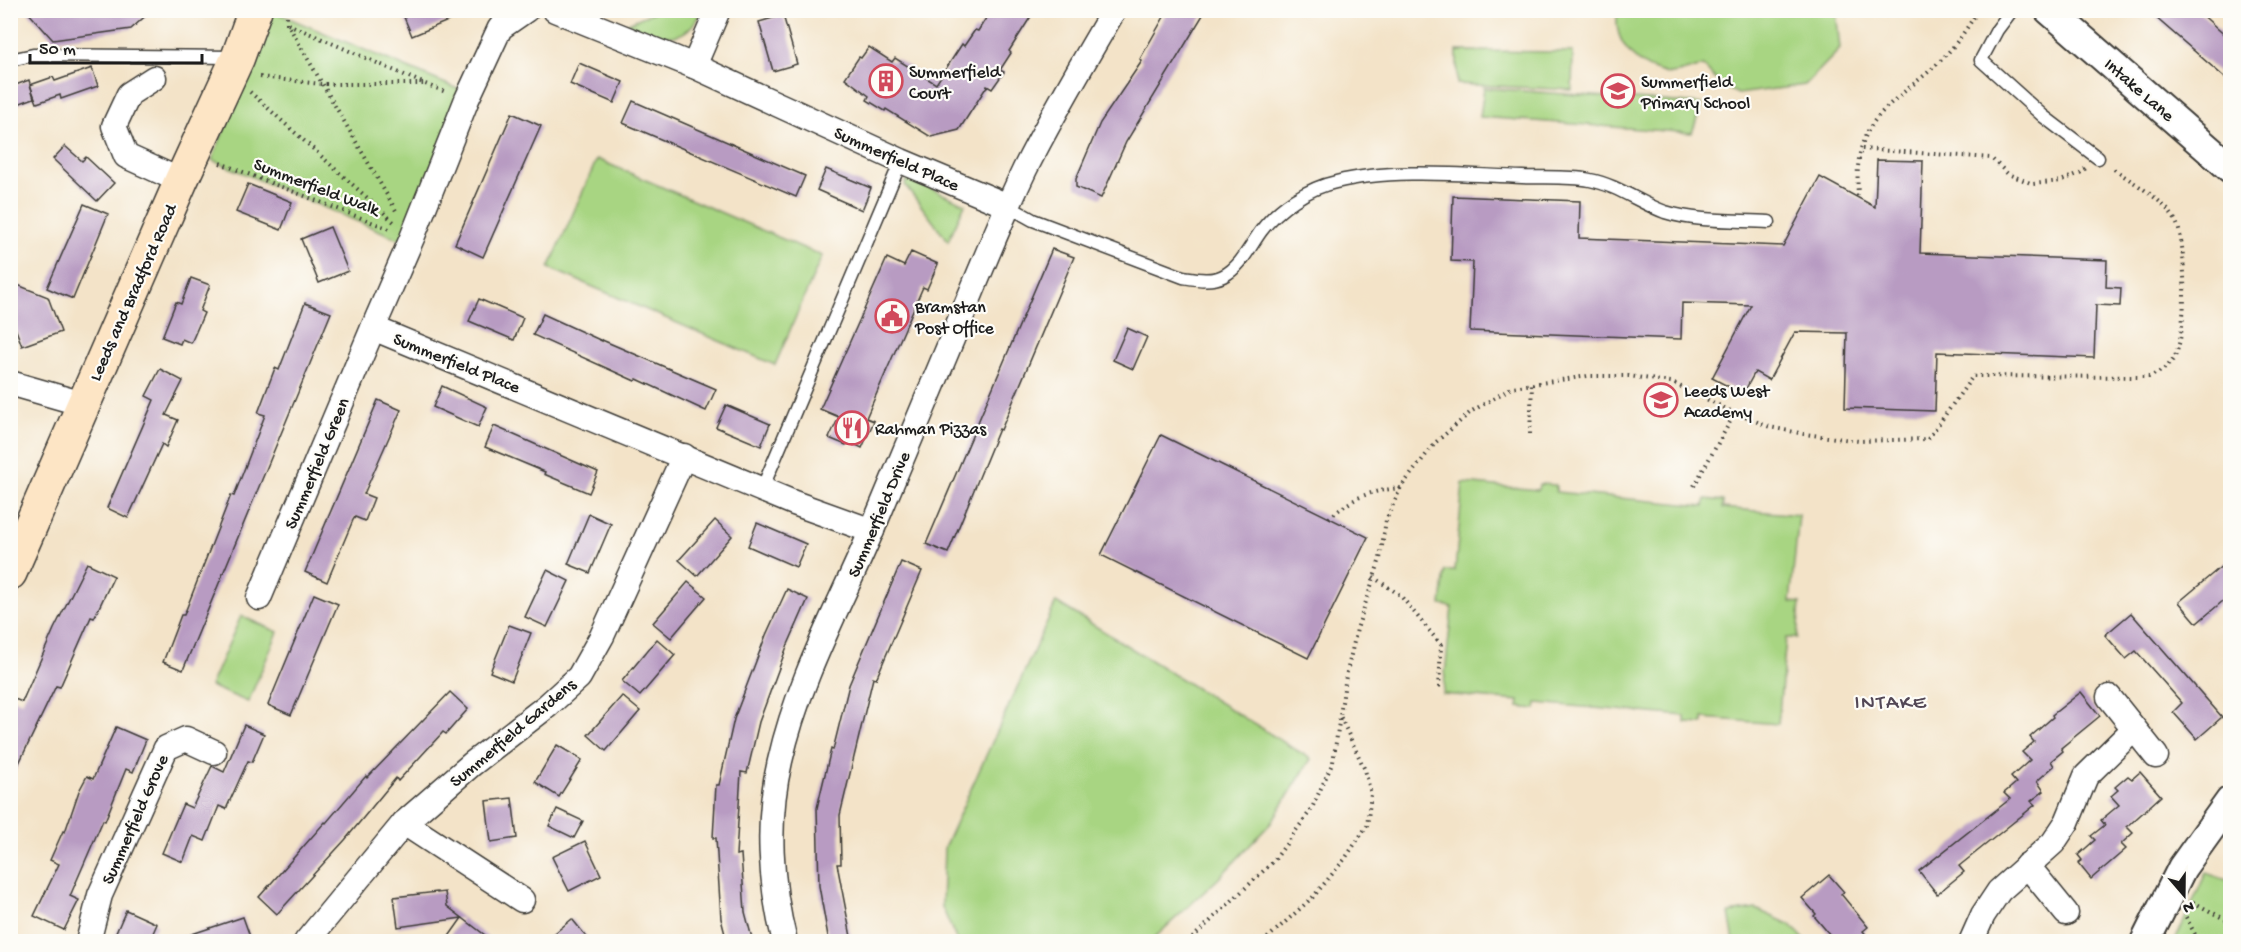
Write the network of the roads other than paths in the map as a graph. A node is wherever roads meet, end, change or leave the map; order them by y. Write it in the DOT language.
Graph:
graph roads {
  1 [pos="255,10"];
  2 [pos="526,10"];
  3 [pos="555,10"];
  4 [pos="718,10"];
  5 [pos="1114,10"];
  6 [pos="2012,10"];
  7 [pos="2049,10"];
  8 [pos="10,60"];
  9 [pos="233,65"];
  10 [pos="694,66"];
  11 [pos="154,78"];
  12 [pos="2098,158"];
  13 [pos="901,161"];
  14 [pos="2230,168"];
  15 [pos="181,181"];
  16 [pos="1008,206"];
  17 [pos="1769,222"];
  18 [pos="373,328"];
  19 [pos="10,383"];
  20 [pos="83,404"];
  21 [pos="684,456"];
  22 [pos="762,489"];
  23 [pos="872,531"];
  24 [pos="10,573"];
  25 [pos="259,598"];
  26 [pos="2109,697"];
  27 [pos="2134,729"];
  28 [pos="214,752"];
  29 [pos="2156,756"];
  30 [pos="2230,801"];
  31 [pos="404,824"];
  32 [pos="2027,865"];
  33 [pos="522,900"];
  34 [pos="2067,913"];
  35 [pos="88,942"];
  36 [pos="306,942"];
  37 [pos="785,942"];
  38 [pos="1971,942"];
  39 [pos="2145,942"];
  1 -- 9 [label="main road, Leeds and Bradford Road"];
  2 -- 18 [label="street, Summerfield Place"];
  3 -- 10 [label="street, Summerfield Place"];
  4 -- 10 [label="street"];
  5 -- 16 [label="street, Summerfield Drive"];
  6 -- 12 [label="lane"];
  7 -- 14 [label="street, Intake Lane"];
  8 -- 9 [label="lane"];
  9 -- 15 [label="main road, Leeds and Bradford Road"];
  10 -- 13 [label="street, Summerfield Place"];
  11 -- 15 [label="street"];
  13 -- 16 [label="street, Summerfield Place"];
  13 -- 22 [label="lane"];
  15 -- 20 [label="main road, Leeds and Bradford Road"];
  16 -- 17 [label="lane"];
  16 -- 23 [label="street, Summerfield Drive"];
  18 -- 21 [label="street, Summerfield Place"];
  18 -- 25 [label="street, Summerfield Green"];
  19 -- 20 [label="street"];
  20 -- 24 [label="main road, Leeds and Bradford Road"];
  21 -- 22 [label="street, Summerfield Place"];
  21 -- 31 [label="street, Summerfield Gardens"];
  22 -- 23 [label="street, Summerfield Place"];
  23 -- 37 [label="street, Summerfield Drive"];
  26 -- 27 [label="street"];
  27 -- 29 [label="street"];
  27 -- 32 [label="street"];
  28 -- 35 [label="street, Summerfield Grove"];
  30 -- 39 [label="street"];
  31 -- 33 [label="street"];
  31 -- 36 [label="street, Summerfield Gardens"];
  32 -- 34 [label="street"];
  32 -- 38 [label="street"];
}
